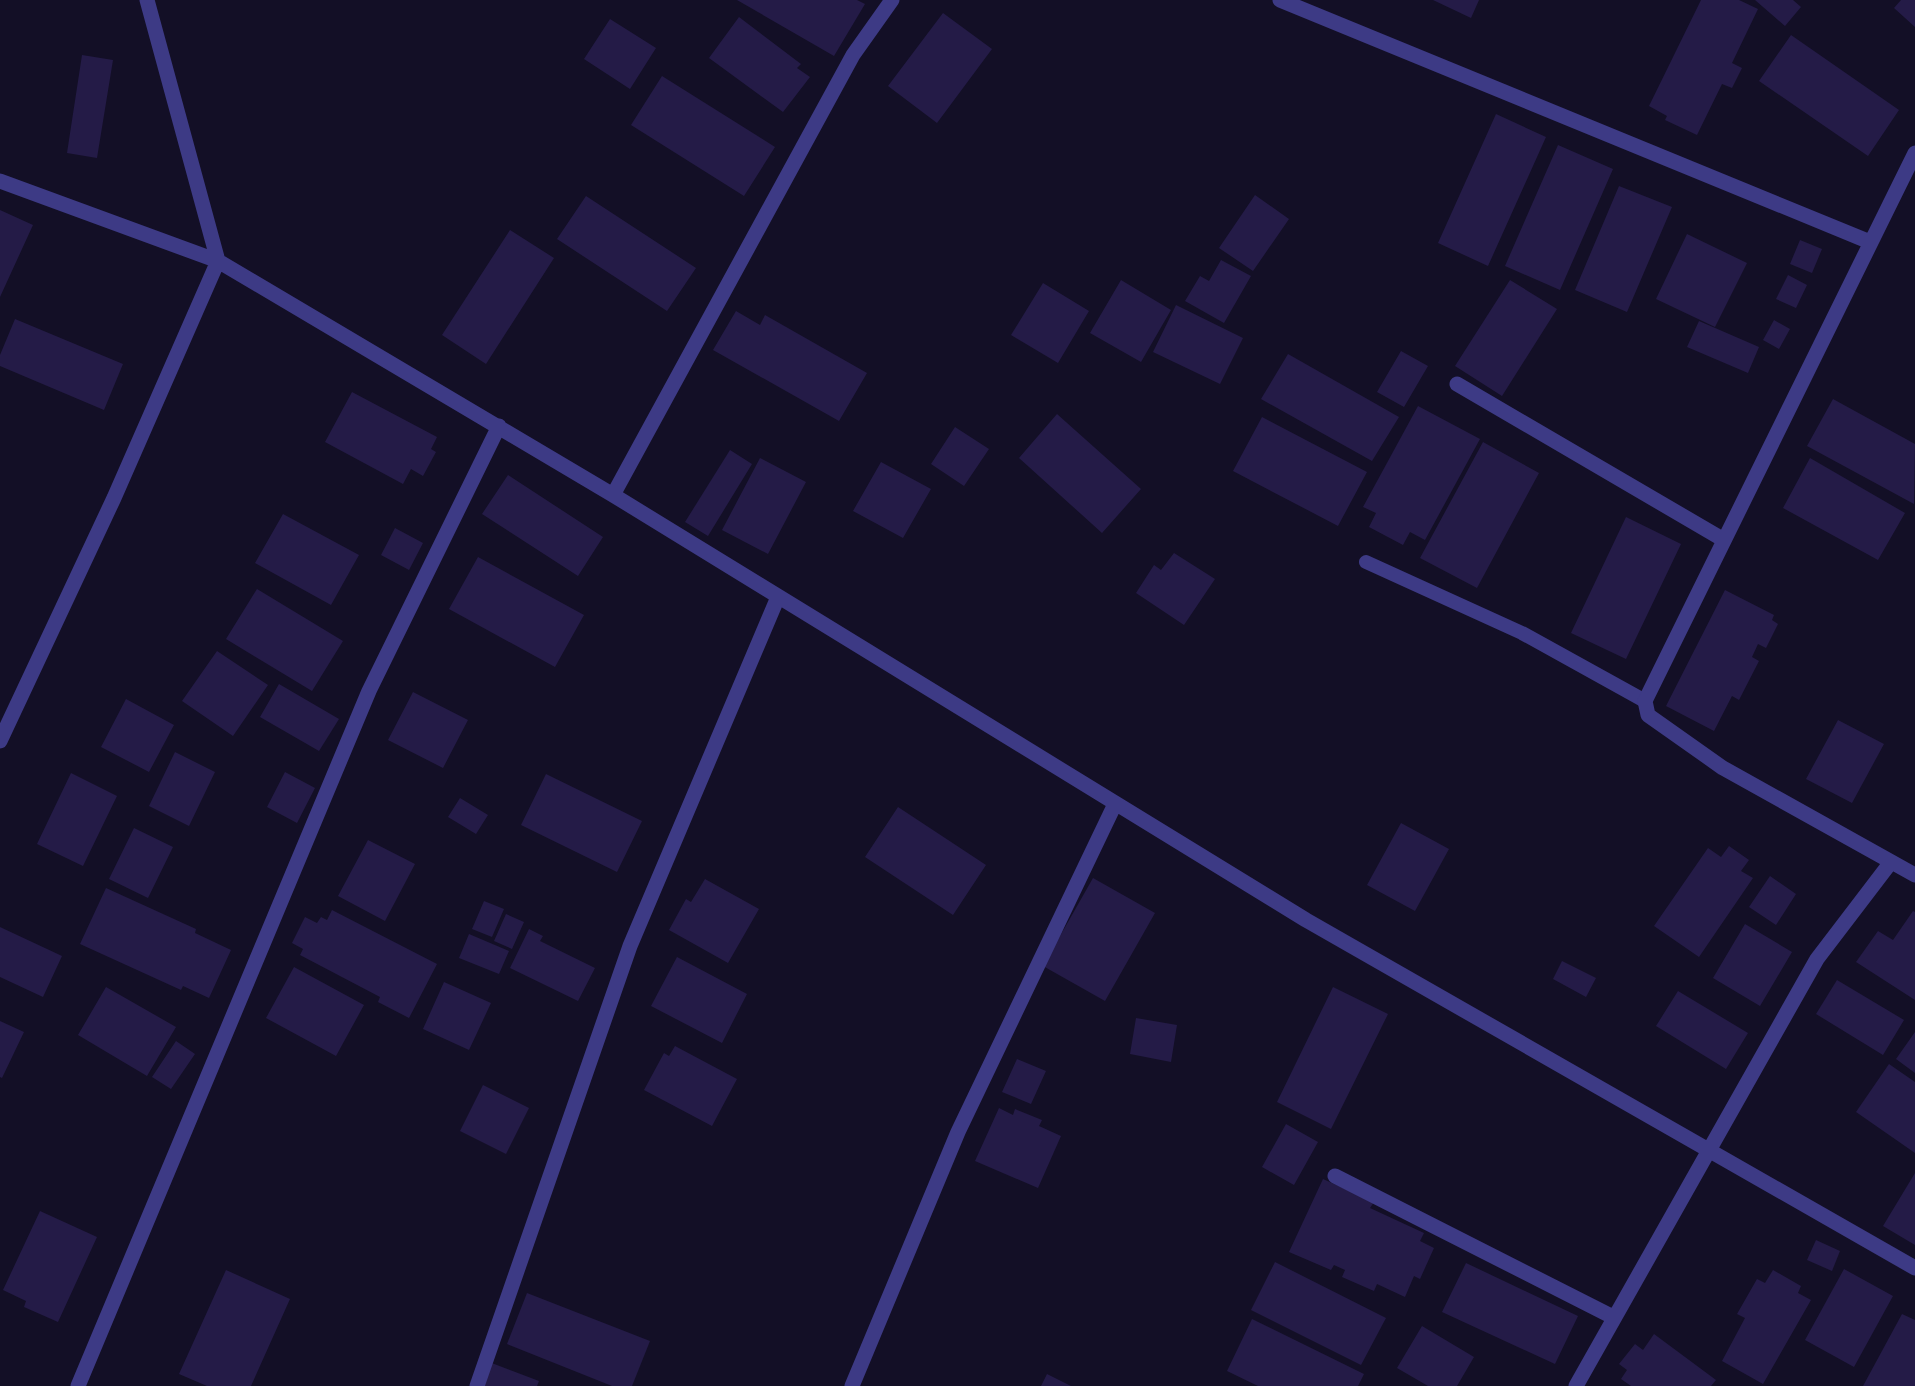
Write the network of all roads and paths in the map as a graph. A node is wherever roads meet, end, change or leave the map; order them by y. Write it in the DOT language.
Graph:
graph roads {
  1 [pos="147,0"];
  2 [pos="892,0"];
  3 [pos="1280,0"];
  4 [pos="1915,153"];
  5 [pos="0,181"];
  6 [pos="1870,242"];
  7 [pos="218,261"];
  8 [pos="1457,384"];
  9 [pos="499,426"];
  10 [pos="613,495"];
  11 [pos="1724,540"];
  12 [pos="1366,562"];
  13 [pos="778,597"];
  14 [pos="1645,701"];
  15 [pos="0,741"];
  16 [pos="1115,804"];
  17 [pos="1891,862"];
  18 [pos="1915,875"];
  19 [pos="1709,1151"];
  20 [pos="1335,1176"];
  21 [pos="1915,1268"];
  22 [pos="1613,1317"];
  23 [pos="78,1386"];
  24 [pos="477,1386"];
  25 [pos="852,1386"];
  26 [pos="1576,1386"];
  1 -- 7 [label="street"];
  2 -- 10 [label="street"];
  3 -- 6 [label="street"];
  4 -- 6 [label="street"];
  5 -- 7 [label="street"];
  6 -- 11 [label="street"];
  7 -- 9 [label="street"];
  7 -- 15 [label="street"];
  8 -- 11 [label="street"];
  9 -- 10 [label="street"];
  9 -- 23 [label="street"];
  10 -- 13 [label="street"];
  11 -- 14 [label="street"];
  12 -- 14 [label="lane"];
  13 -- 16 [label="street"];
  13 -- 24 [label="street"];
  14 -- 17 [label="street"];
  16 -- 19 [label="street"];
  16 -- 25 [label="street"];
  17 -- 18 [label="street"];
  17 -- 19 [label="street"];
  19 -- 21 [label="street"];
  19 -- 22 [label="street"];
  20 -- 22 [label="street"];
  22 -- 26 [label="street"];
}
